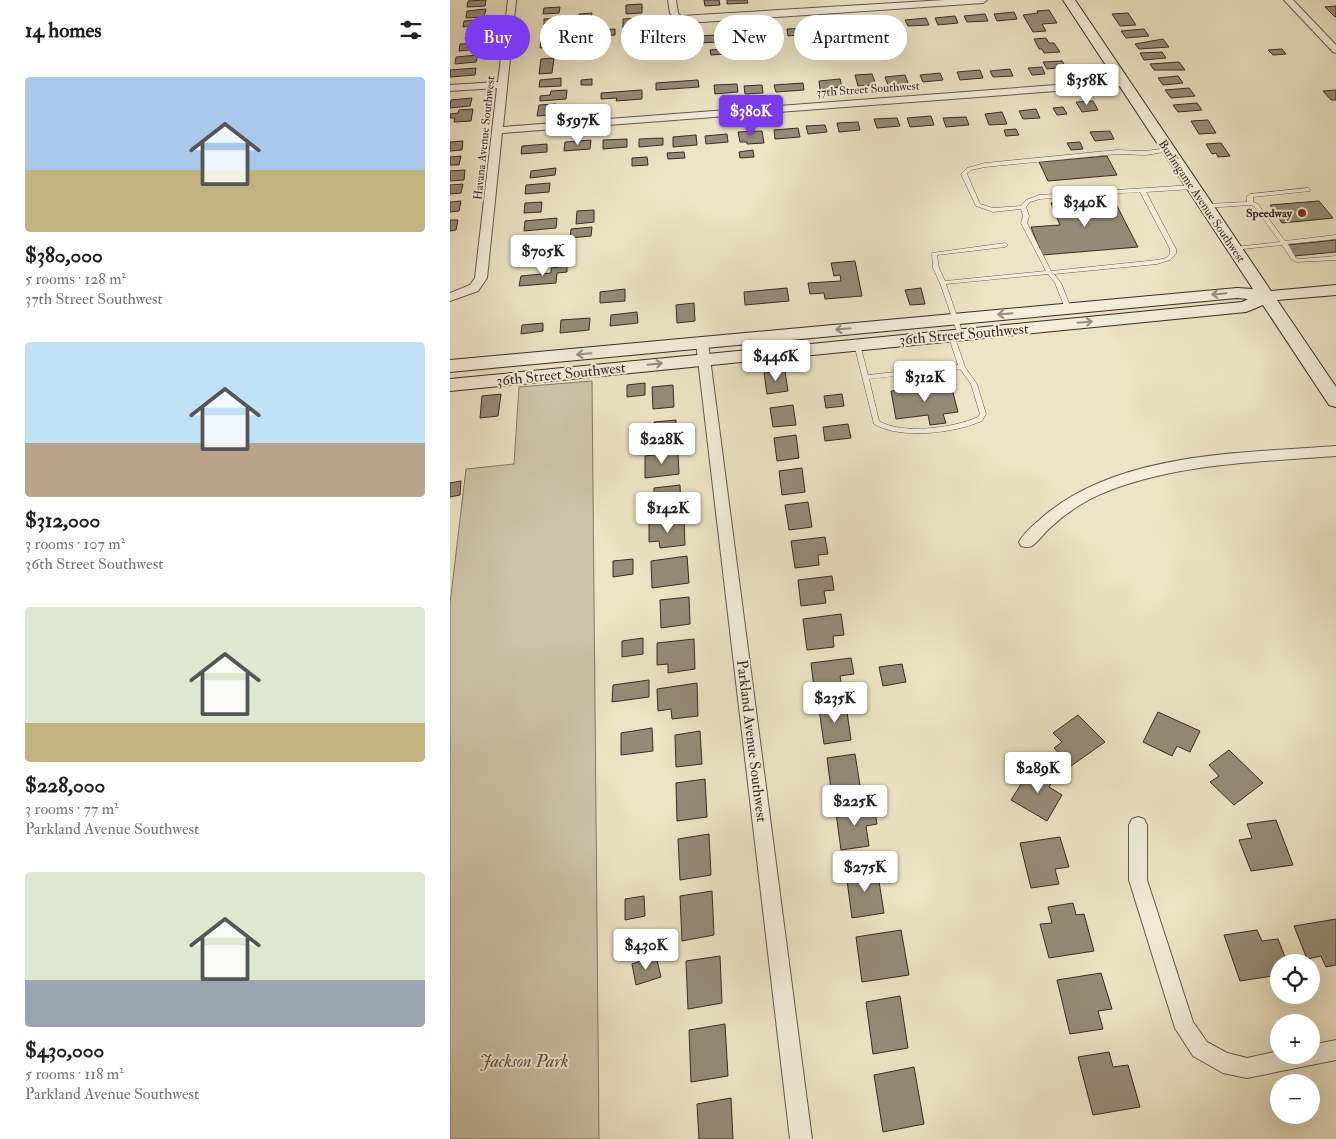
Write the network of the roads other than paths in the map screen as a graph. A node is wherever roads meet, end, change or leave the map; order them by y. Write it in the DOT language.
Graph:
graph roads {
  1 [pos="512,0"];
  2 [pos="672,0"];
  3 [pos="983,0"];
  4 [pos="1069,0"];
  5 [pos="1288,0"];
  6 [pos="1336,50"];
  7 [pos="1122,83"];
  8 [pos="502,85"];
  9 [pos="450,88"];
  10 [pos="497,130"];
  11 [pos="1168,150"];
  12 [pos="1193,187"];
  13 [pos="1142,190"];
  14 [pos="1308,190"];
  15 [pos="1250,203"];
  16 [pos="1206,206"];
  17 [pos="1023,207"];
  18 [pos="1336,237"];
  19 [pos="1284,243"];
  20 [pos="1005,245"];
  21 [pos="1235,249"];
  22 [pos="1336,258"];
  23 [pos="1048,272"];
  24 [pos="943,283"];
  25 [pos="1336,290"];
  26 [pos="1267,296"];
  27 [pos="450,297"];
  28 [pos="1068,308"];
  29 [pos="955,329"];
  30 [pos="1002,330"];
  31 [pos="856,344"];
  32 [pos="704,351"];
  33 [pos="450,366"];
  34 [pos="962,367"];
  35 [pos="865,377"];
  36 [pos="450,385"];
  37 [pos="1336,401"];
  38 [pos="1336,451"];
  39 [pos="1026,542"];
  40 [pos="1138,826"];
  41 [pos="1336,1050"];
  42 [pos="801,1139"];
  1 -- 8 [label="street, Havana Avenue Southwest"];
  2 -- 3 [label="street"];
  4 -- 7 [label="street, Burlingame Avenue Southwest"];
  5 -- 6 [label="street"];
  7 -- 10 [label="street, 37th Street Southwest"];
  7 -- 11 [label="street, Burlingame Avenue Southwest"];
  8 -- 9 [label="street"];
  8 -- 10 [label="street, Havana Avenue Southwest"];
  10 -- 27 [label="street, Havana Avenue Southwest"];
  11 -- 12 [label="street, Burlingame Avenue Southwest"];
  11 -- 17 [label="lane"];
  12 -- 13 [label="lane"];
  12 -- 16 [label="street, Burlingame Avenue Southwest"];
  13 -- 17 [label="lane"];
  13 -- 23 [label="lane"];
  14 -- 15 [label="lane"];
  15 -- 16 [label="lane"];
  15 -- 19 [label="lane"];
  16 -- 21 [label="street, Burlingame Avenue Southwest"];
  17 -- 23 [label="lane"];
  18 -- 19 [label="lane"];
  19 -- 21 [label="lane"];
  19 -- 22 [label="lane"];
  20 -- 24 [label="lane"];
  21 -- 26 [label="street, Burlingame Avenue Southwest"];
  23 -- 24 [label="lane"];
  23 -- 28 [label="lane"];
  24 -- 29 [label="lane"];
  25 -- 26 [label="street, 36th Street Southwest"];
  26 -- 28 [label="street, 36th Street Southwest, one-way"];
  30 -- 26 [label="street, 36th Street Southwest, one-way"];
  26 -- 37 [label="street, Burlingame Avenue Southwest"];
  28 -- 29 [label="street, 36th Street Southwest, one-way"];
  28 -- 30 [label="street"];
  29 -- 30 [label="street, 36th Street Southwest"];
  29 -- 31 [label="street, 36th Street Southwest"];
  29 -- 32 [label="street, 36th Street Southwest, one-way"];
  29 -- 34 [label="lane"];
  31 -- 32 [label="street, 36th Street Southwest"];
  31 -- 35 [label="lane"];
  32 -- 33 [label="street, 36th Street Southwest, one-way"];
  36 -- 32 [label="street, 36th Street Southwest, one-way"];
  32 -- 42 [label="street, Parkland Avenue Southwest"];
  34 -- 35 [label="lane"];
  34 -- 35 [label="lane"];
  38 -- 39 [label="street"];
  40 -- 41 [label="street"];
}
